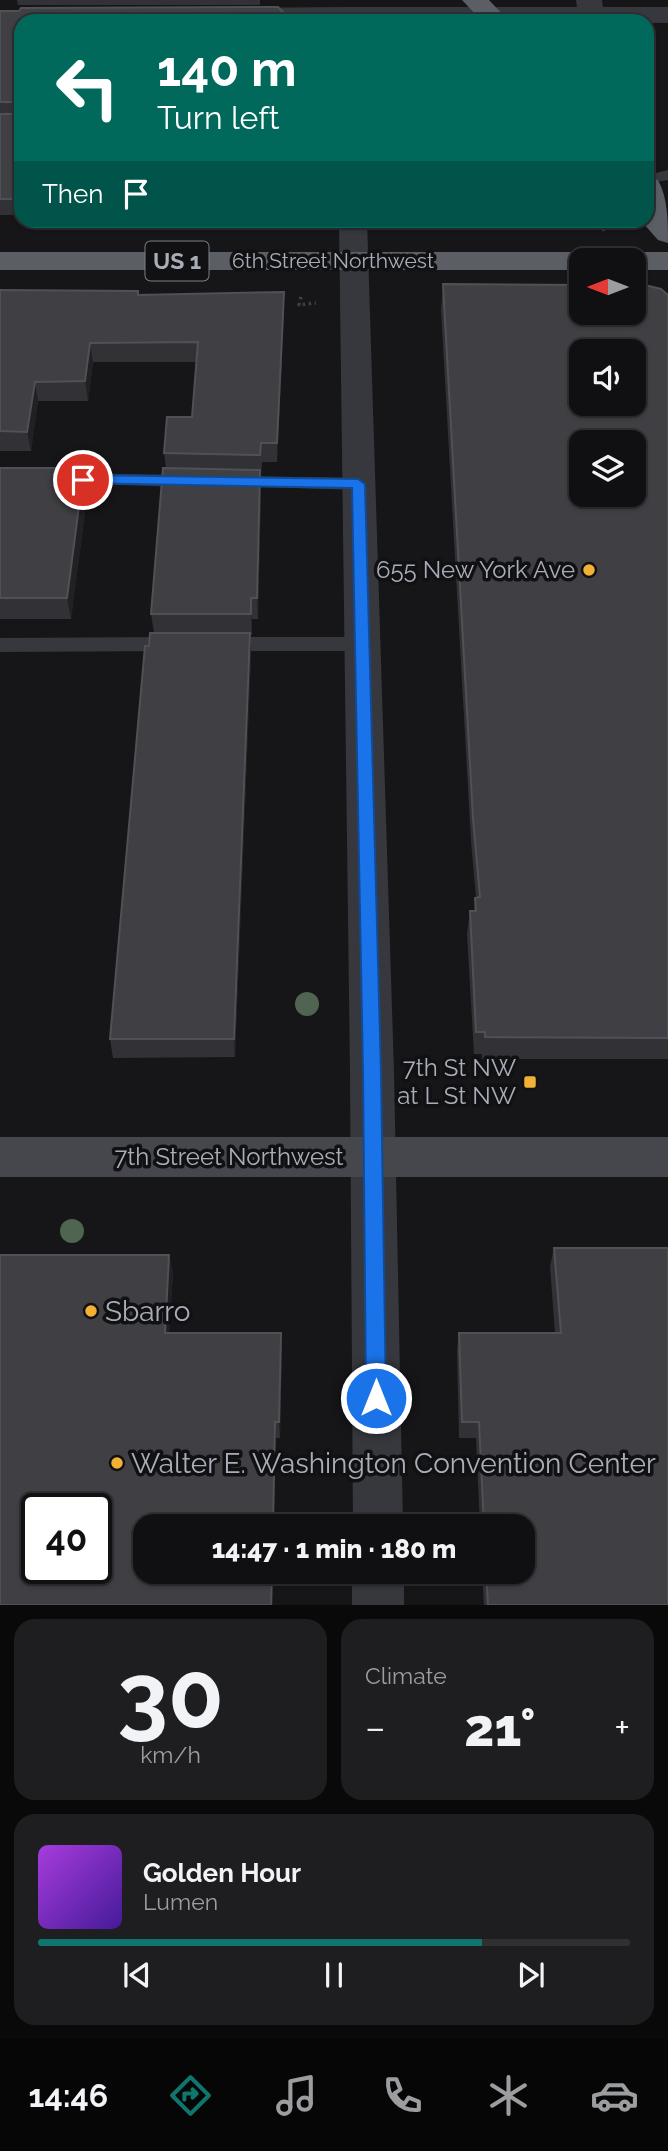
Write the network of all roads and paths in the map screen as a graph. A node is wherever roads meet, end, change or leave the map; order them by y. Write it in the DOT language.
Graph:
graph roads {
  1 [pos="590,8"];
  2 [pos="346,12"];
  3 [pos="487,12"];
  4 [pos="275,14"];
  5 [pos="668,15"];
  6 [pos="654,211"];
  7 [pos="353,228"];
  8 [pos="603,228"];
  9 [pos="604,231"];
  10 [pos="668,234"];
  11 [pos="0,261"];
  12 [pos="354,261"];
  13 [pos="569,261"];
  14 [pos="646,261"];
  15 [pos="668,261"];
  16 [pos="303,292"];
  17 [pos="317,303"];
  18 [pos="41,479"];
  19 [pos="358,484"];
  20 [pos="363,644"];
  21 [pos="0,645"];
  22 [pos="0,1157"];
  23 [pos="373,1157"];
  24 [pos="668,1157"];
  25 [pos="377,1514"];
  26 [pos="378,1584"];
  27 [pos="378,1605"];
  1 -- 3 [label="street"];
  1 -- 5 [label="street"];
  2 -- 3 [label="street"];
  2 -- 4 [label="street"];
  6 -- 10 [label="highway"];
  7 -- 12 [label="street"];
  8 -- 9 [label="path"];
  11 -- 12 [label="highway, 6th Street Northwest / US 1"];
  12 -- 13 [label="highway, 6th Street Northwest / US 1"];
  12 -- 19 [label="street"];
  14 -- 15 [label="highway"];
  16 -- 17 [label="path"];
  18 -- 19 [label="lane"];
  19 -- 20 [label="street"];
  20 -- 21 [label="lane"];
  20 -- 23 [label="street"];
  22 -- 23 [label="main road, 7th Street Northwest"];
  23 -- 24 [label="main road, 7th Street Northwest"];
  23 -- 25 [label="street"];
  26 -- 27 [label="street"];
}
